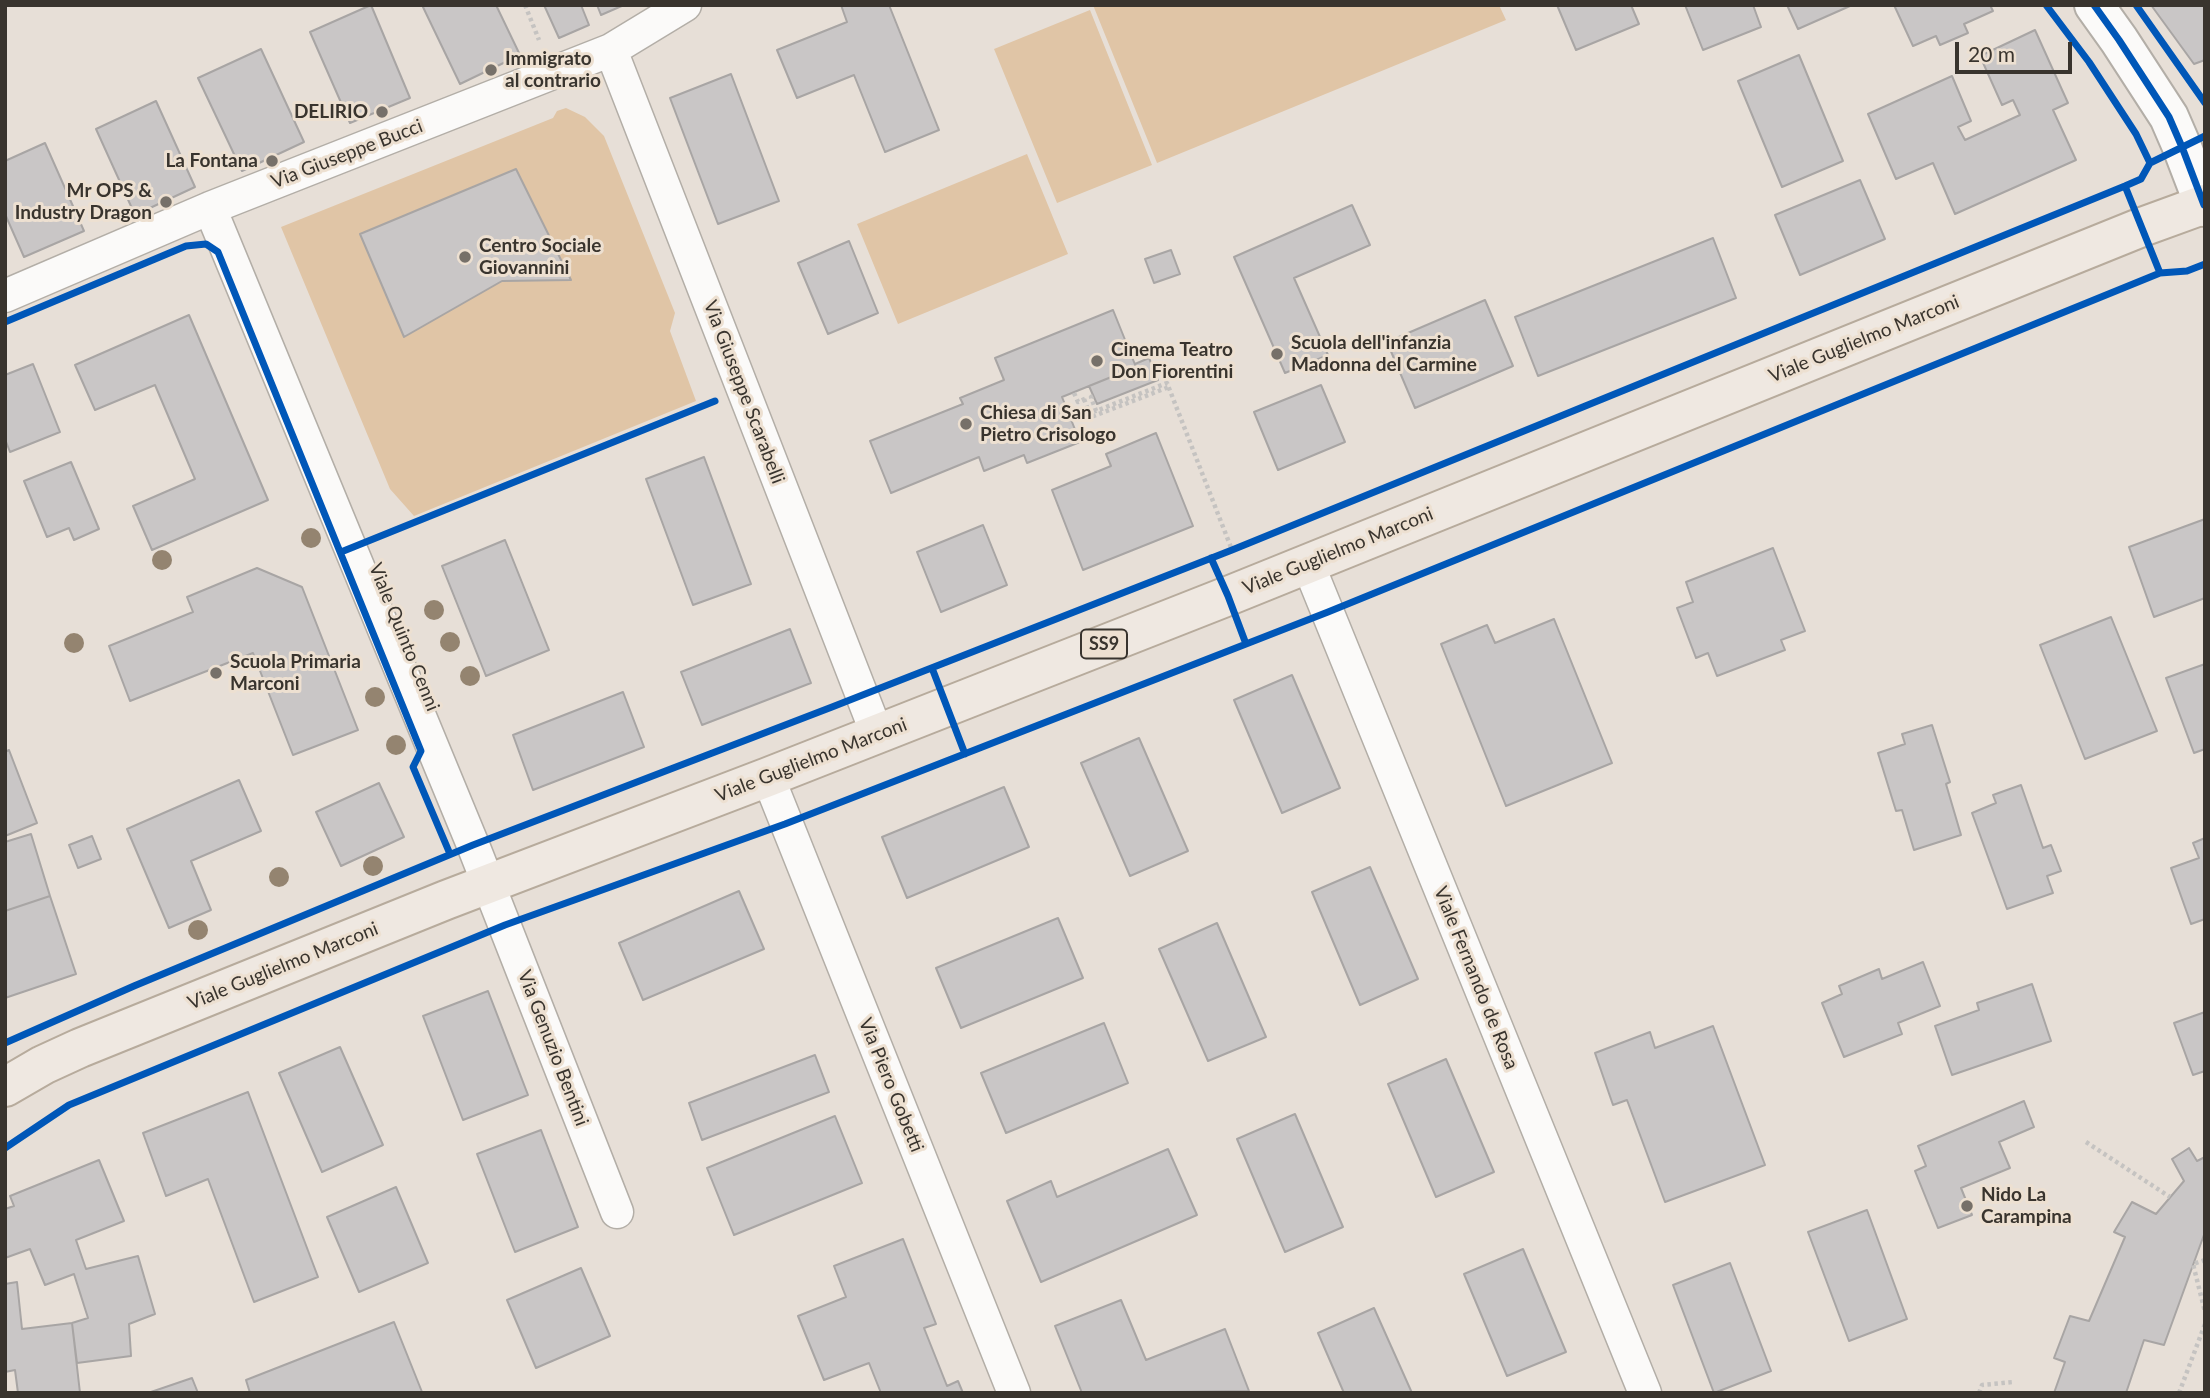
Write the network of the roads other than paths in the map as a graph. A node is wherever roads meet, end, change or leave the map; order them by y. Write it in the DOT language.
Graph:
graph roads {
  1 [pos="685,5"];
  2 [pos="2094,5"];
  3 [pos="611,50"];
  4 [pos="2204,205"];
  5 [pos="210,208"];
  6 [pos="5,296"];
  7 [pos="1308,564"];
  8 [pos="877,734"];
  9 [pos="768,777"];
  10 [pos="488,884"];
  11 [pos="5,1087"];
  12 [pos="617,1212"];
  13 [pos="1014,1393"];
  14 [pos="1645,1393"];
  1 -- 3 [label="street, Via Giuseppe Bucci"];
  2 -- 4 [label="street"];
  3 -- 5 [label="street, Via Giuseppe Bucci"];
  3 -- 8 [label="street, Via Giuseppe Scarabelli"];
  4 -- 7 [label="main road, Viale Guglielmo Marconi / SS9"];
  5 -- 6 [label="street, Via Giuseppe Bucci"];
  5 -- 10 [label="street, Viale Quinto Cenni"];
  7 -- 8 [label="main road, Viale Guglielmo Marconi / SS9"];
  7 -- 14 [label="street, Viale Fernando de Rosa"];
  8 -- 9 [label="main road, Viale Guglielmo Marconi / SS9"];
  9 -- 10 [label="main road, Viale Guglielmo Marconi / SS9"];
  9 -- 13 [label="street, Via Piero Gobetti"];
  10 -- 11 [label="main road, Viale Guglielmo Marconi / SS9"];
  10 -- 12 [label="street, Via Genuzio Bentini"];
}
